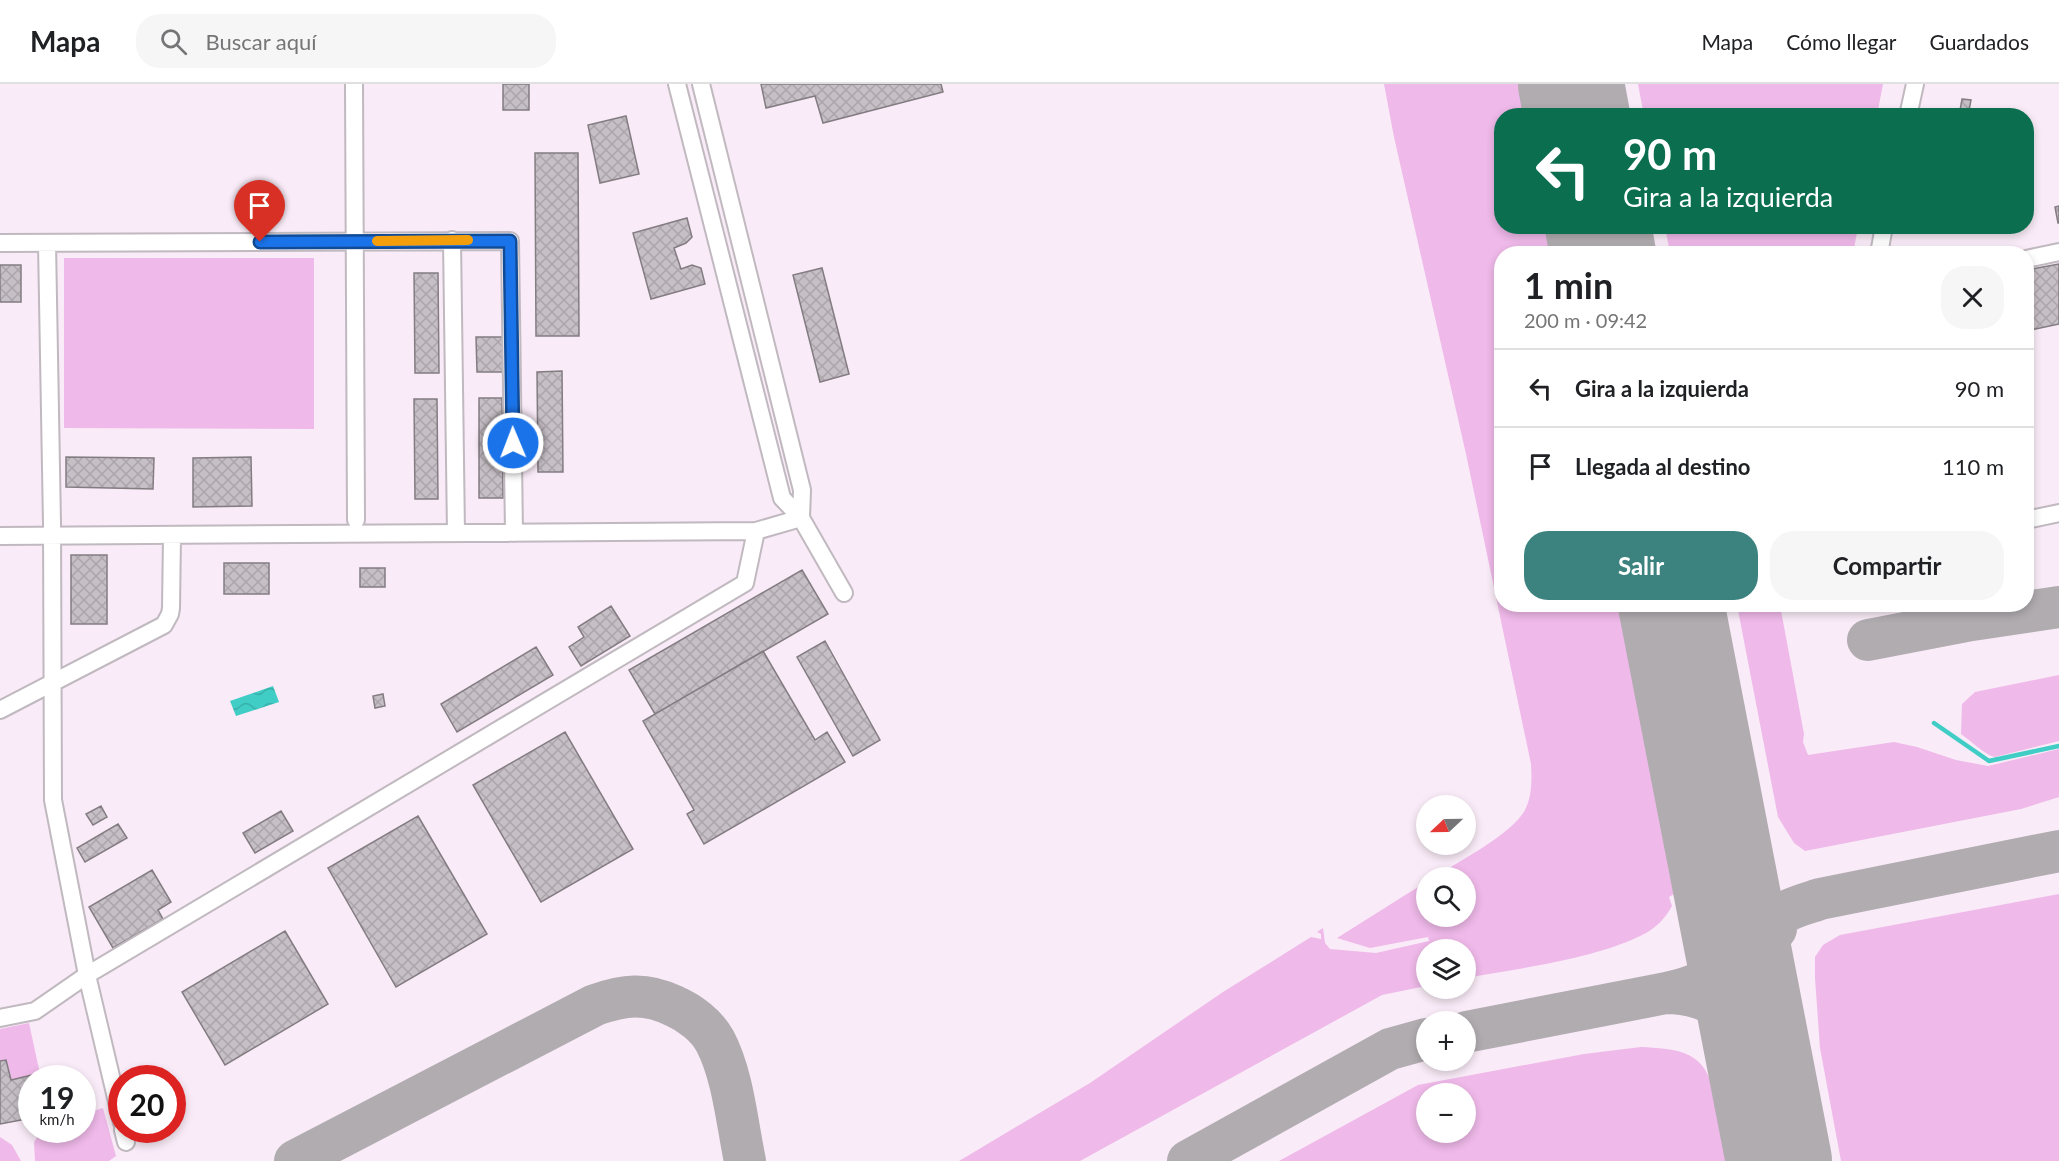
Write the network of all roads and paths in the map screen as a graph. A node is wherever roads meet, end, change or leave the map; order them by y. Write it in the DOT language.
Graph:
graph roads {
  1 [pos="354,84"];
  2 [pos="677,84"];
  3 [pos="701,84"];
  4 [pos="1915,84"];
  5 [pos="1910,108"];
  6 [pos="737,232"];
  7 [pos="716,238"];
  8 [pos="452,240"];
  9 [pos="355,242"];
  10 [pos="0,243"];
  11 [pos="47,243"];
  12 [pos="2059,252"];
  13 [pos="2034,257"];
  14 [pos="2059,513"];
  15 [pos="801,518"];
  16 [pos="2034,518"];
  17 [pos="356,520"];
  18 [pos="756,531"];
  19 [pos="514,532"];
  20 [pos="456,533"];
  21 [pos="51,535"];
  22 [pos="0,536"];
  23 [pos="172,536"];
  24 [pos="844,592"];
  25 [pos="53,682"];
  26 [pos="0,710"];
  27 [pos="87,975"];
  28 [pos="0,1018"];
  29 [pos="108,1065"];
  1 -- 9 [label="lane"];
  2 -- 7 [label="lane"];
  3 -- 6 [label="lane"];
  4 -- 5 [label="lane"];
  6 -- 7 [label="lane"];
  6 -- 15 [label="lane"];
  7 -- 15 [label="lane"];
  8 -- 9 [label="lane"];
  8 -- 19 [label="lane"];
  8 -- 20 [label="lane"];
  9 -- 11 [label="lane"];
  9 -- 17 [label="lane"];
  10 -- 11 [label="lane"];
  11 -- 21 [label="lane"];
  12 -- 13 [label="lane"];
  14 -- 16 [label="lane"];
  15 -- 18 [label="lane"];
  15 -- 24 [label="lane"];
  18 -- 19 [label="lane"];
  18 -- 27 [label="lane"];
  19 -- 20 [label="lane"];
  20 -- 23 [label="lane"];
  21 -- 22 [label="lane"];
  21 -- 23 [label="lane"];
  21 -- 25 [label="lane"];
  23 -- 25 [label="lane"];
  25 -- 26 [label="lane"];
  25 -- 27 [label="lane"];
  27 -- 28 [label="lane"];
  27 -- 29 [label="lane"];
}
